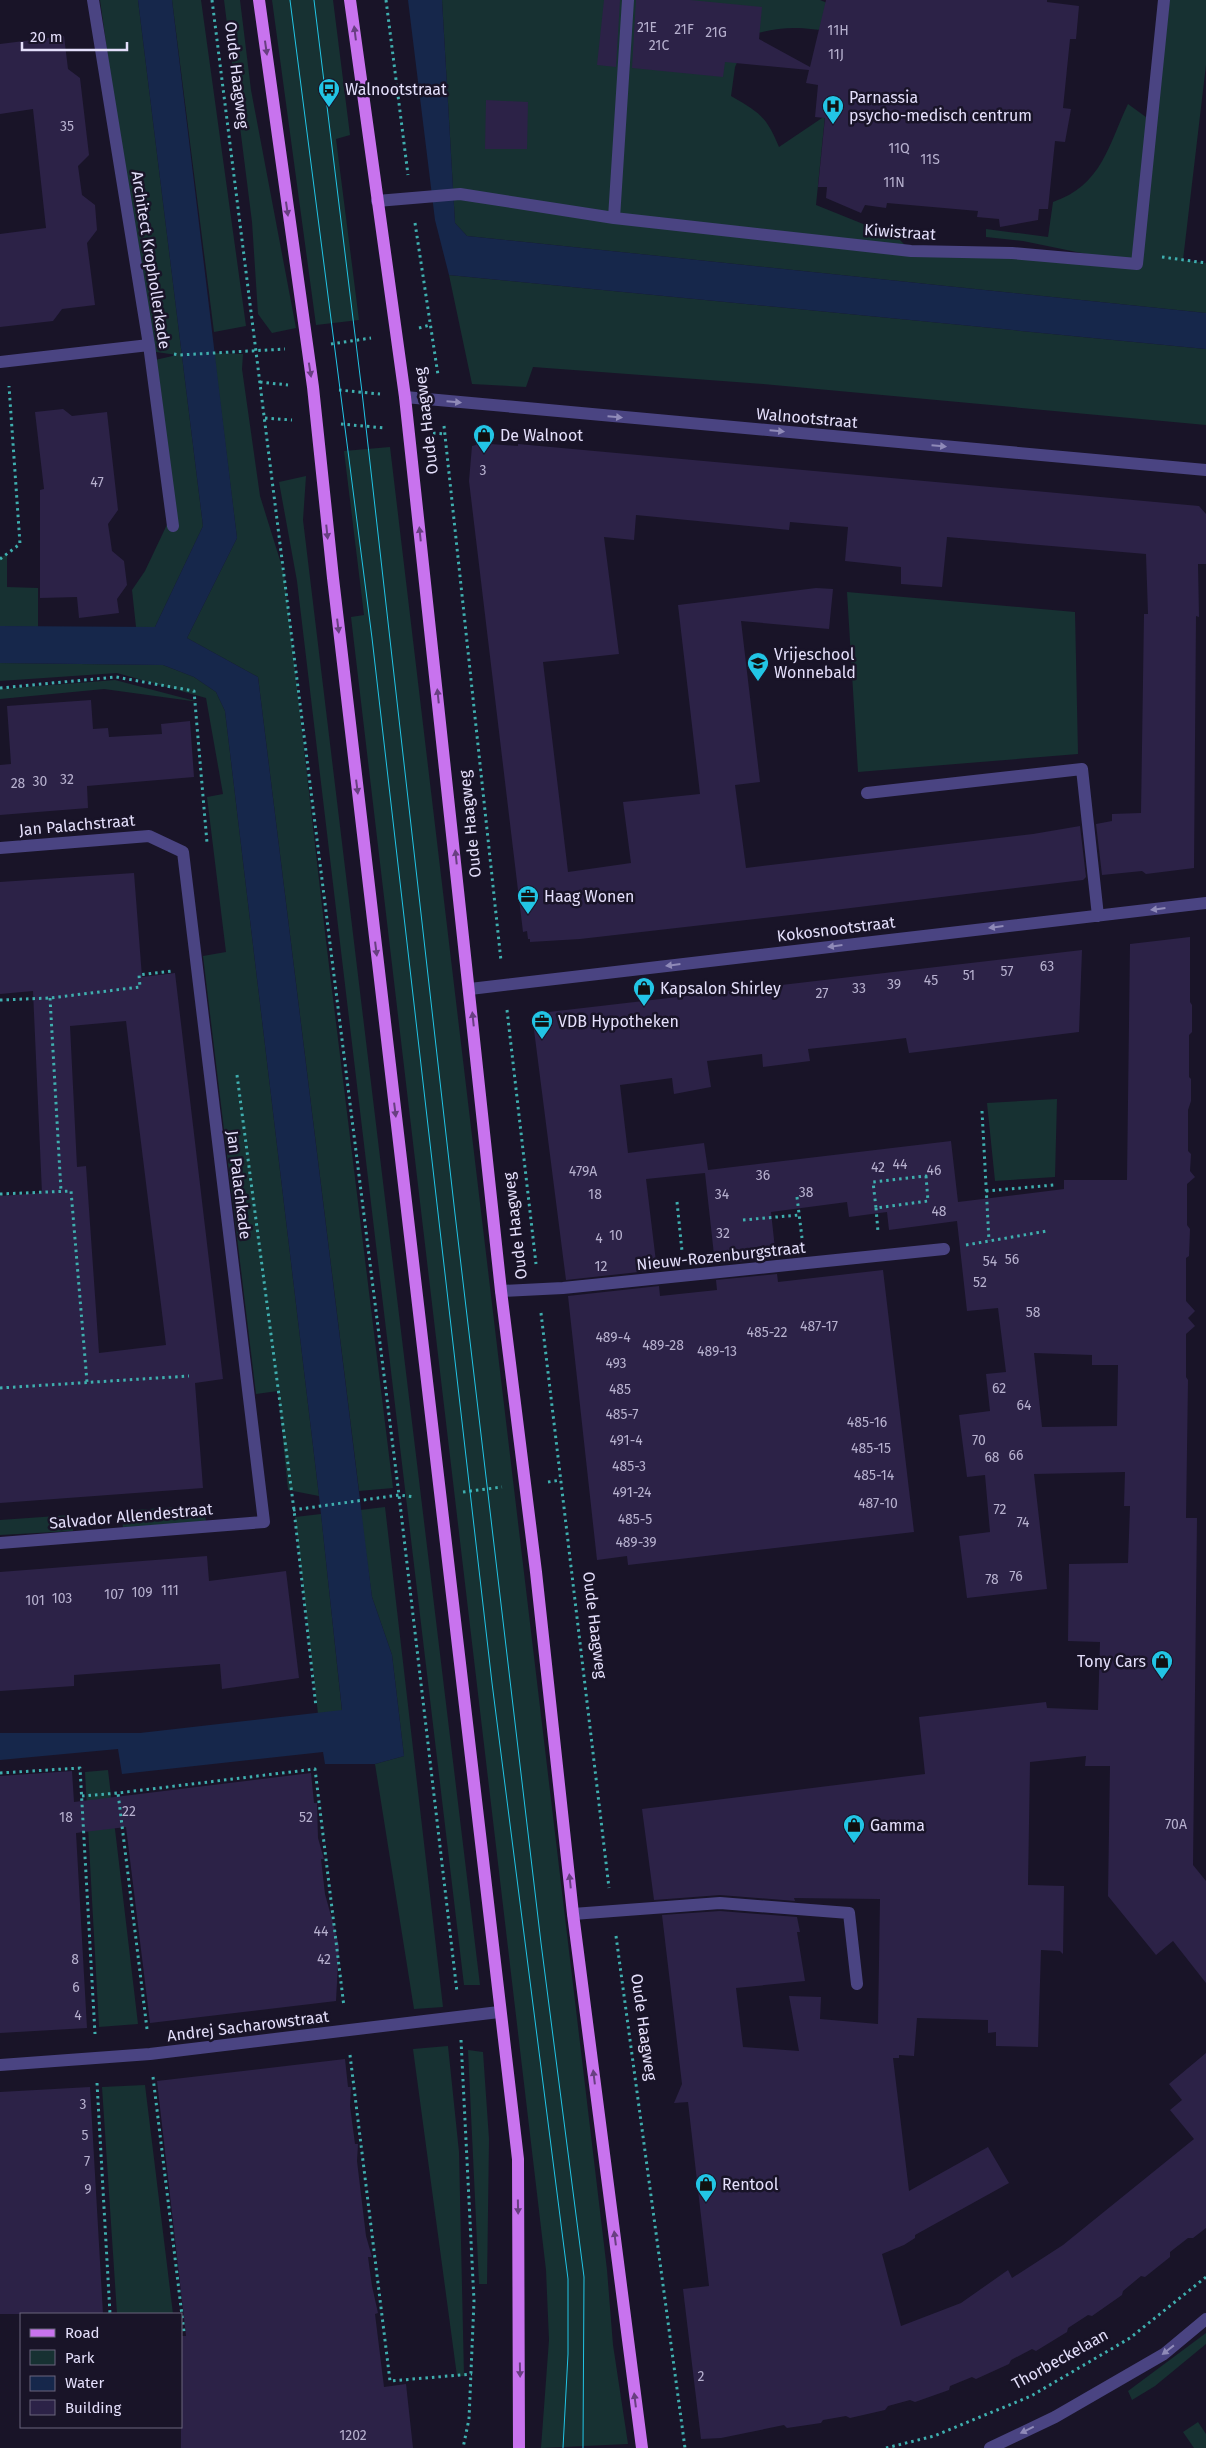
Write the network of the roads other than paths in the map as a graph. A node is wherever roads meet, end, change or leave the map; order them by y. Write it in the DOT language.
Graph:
graph roads {
  1 [pos="93,0"];
  2 [pos="259,0"];
  3 [pos="350,0"];
  4 [pos="628,0"];
  5 [pos="1164,0"];
  6 [pos="377,201"];
  7 [pos="614,218"];
  8 [pos="149,345"];
  9 [pos="4,361"];
  10 [pos="405,397"];
  11 [pos="1206,470"];
  12 [pos="173,526"];
  13 [pos="867,793"];
  14 [pos="0,848"];
  15 [pos="183,852"];
  16 [pos="1206,903"];
  17 [pos="1098,916"];
  18 [pos="470,989"];
  19 [pos="944,1249"];
  20 [pos="501,1292"];
  21 [pos="264,1522"];
  22 [pos="0,1543"];
  23 [pos="573,1914"];
  24 [pos="857,1984"];
  25 [pos="499,2012"];
  26 [pos="0,2065"];
  27 [pos="1206,2319"];
  28 [pos="520,2448"];
  29 [pos="642,2448"];
  30 [pos="990,2448"];
  1 -- 8 [label="street, Architect Krophollerkade"];
  2 -- 25 [label="main road, Oude Haagweg, one-way"];
  6 -- 3 [label="main road, Oude Haagweg, one-way"];
  4 -- 7 [label="street"];
  5 -- 7 [label="street, Kiwistraat"];
  6 -- 7 [label="street"];
  6 -- 10 [label="main road, Oude Haagweg"];
  8 -- 9 [label="street"];
  8 -- 12 [label="street, Architect Krophollerkade"];
  10 -- 11 [label="street, Walnootstraat, one-way"];
  18 -- 10 [label="main road, Oude Haagweg, one-way"];
  13 -- 17 [label="street"];
  14 -- 15 [label="street, Jan Palachstraat"];
  15 -- 21 [label="street, Jan Palachkade"];
  16 -- 17 [label="street, Kokosnootstraat, one-way"];
  17 -- 18 [label="street, Kokosnootstraat, one-way"];
  20 -- 18 [label="main road, Oude Haagweg, one-way"];
  19 -- 20 [label="street, Nieuw-Rozenburgstraat"];
  23 -- 20 [label="main road, Oude Haagweg, one-way"];
  21 -- 22 [label="street, Salvador Allendestraat"];
  23 -- 24 [label="street"];
  29 -- 23 [label="main road, Oude Haagweg, one-way"];
  25 -- 26 [label="street, Andrej Sacharowstraat"];
  25 -- 28 [label="main road, Oude Haagweg, one-way"];
  27 -- 30 [label="street, one-way"];
}
